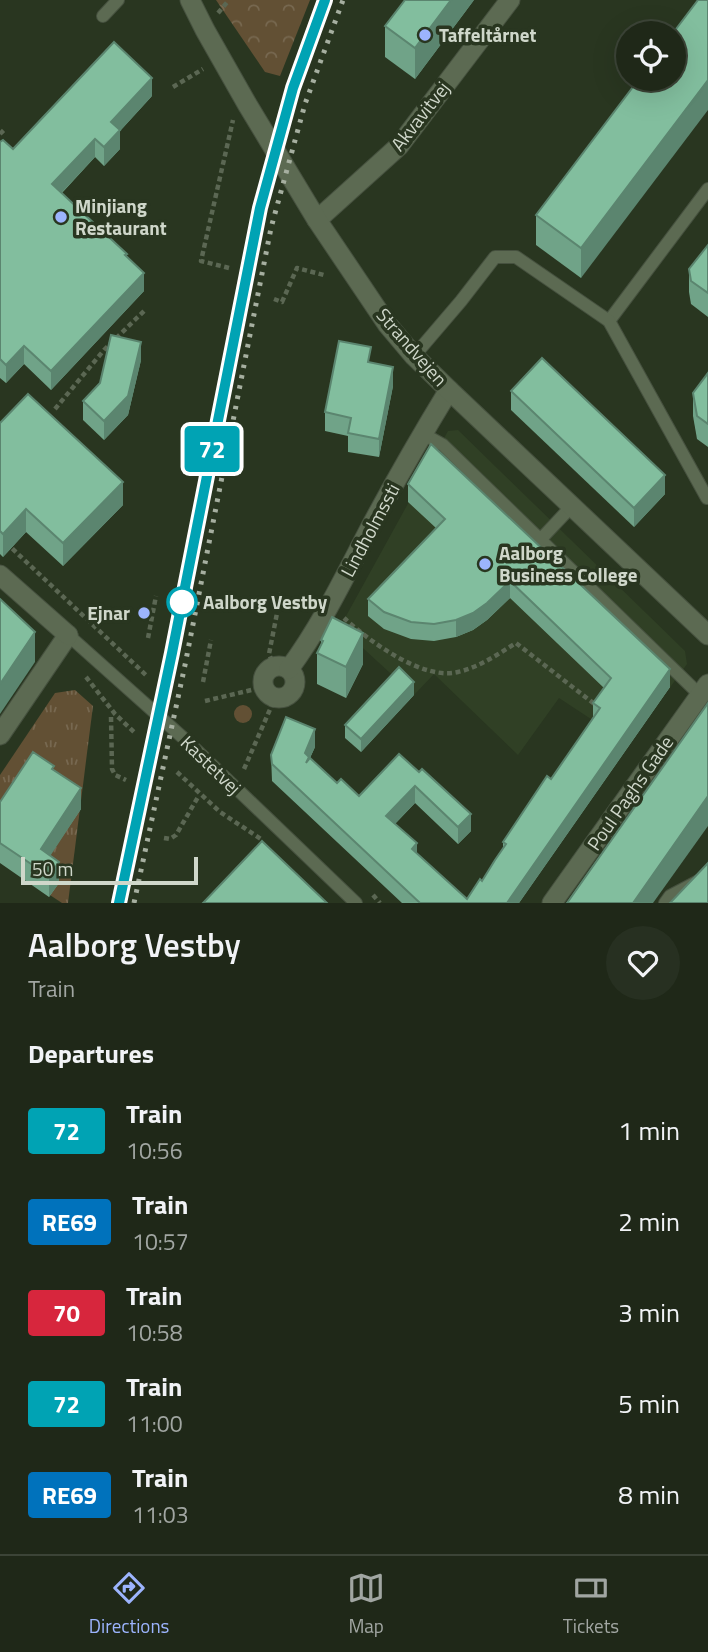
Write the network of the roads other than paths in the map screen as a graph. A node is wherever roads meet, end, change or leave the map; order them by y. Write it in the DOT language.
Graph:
graph roads {
  1 [pos="118,0"];
  2 [pos="190,0"];
  3 [pos="510,0"];
  4 [pos="103,16"];
  5 [pos="708,189"];
  6 [pos="317,220"];
  7 [pos="609,321"];
  8 [pos="414,356"];
  9 [pos="449,390"];
  10 [pos="423,433"];
  11 [pos="707,498"];
  12 [pos="572,507"];
  13 [pos="540,540"];
  14 [pos="0,575"];
  15 [pos="68,635"];
  16 [pos="708,635"];
  17 [pos="281,668"];
  18 [pos="704,689"];
  19 [pos="0,735"];
  20 [pos="707,878"];
  21 [pos="356,903"];
  22 [pos="552,903"];
  23 [pos="665,903"];
  1 -- 4 [label="lane"];
  2 -- 6 [label="street, Strandvejen"];
  3 -- 6 [label="street, Akvavitvej"];
  5 -- 7 [label="lane"];
  6 -- 8 [label="street, Strandvejen"];
  7 -- 8 [label="lane"];
  7 -- 11 [label="lane"];
  8 -- 9 [label="street, Strandvejen"];
  9 -- 10 [label="street, Lindholmssti"];
  9 -- 12 [label="street, Strandvejen"];
  10 -- 13 [label="lane"];
  10 -- 17 [label="street, Lindholmssti"];
  12 -- 13 [label="lane"];
  12 -- 16 [label="street, Strandvejen"];
  13 -- 18 [label="lane"];
  14 -- 15 [label="street, Kastetvej"];
  15 -- 19 [label="street"];
  15 -- 21 [label="lane, Kastetvej"];
  17 -- 17 [label="street, Lindholmssti"];
  18 -- 22 [label="street, Poul Paghs Gade"];
  20 -- 23 [label="lane"];
}
